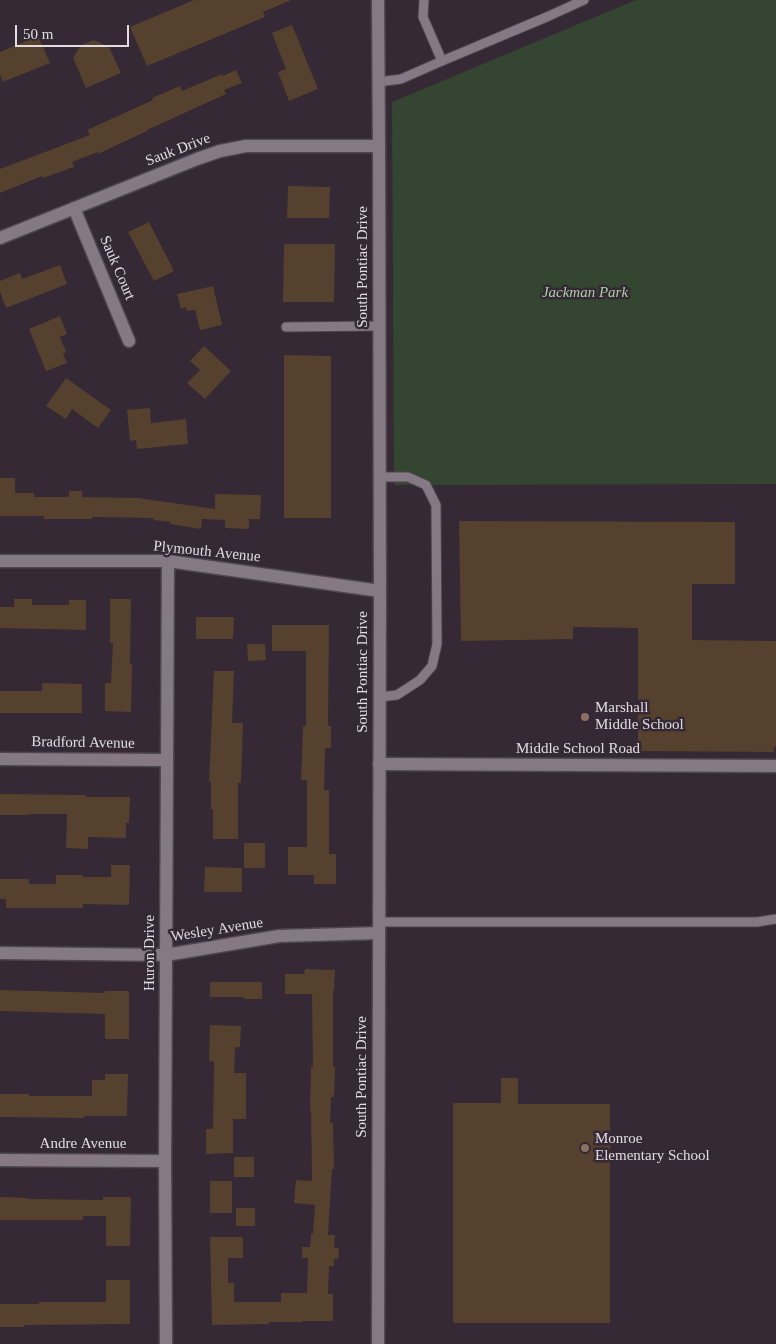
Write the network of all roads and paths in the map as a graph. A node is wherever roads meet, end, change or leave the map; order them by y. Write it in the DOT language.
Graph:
graph roads {
  1 [pos="378,0"];
  2 [pos="424,0"];
  3 [pos="584,0"];
  4 [pos="442,61"];
  5 [pos="378,82"];
  6 [pos="379,146"];
  7 [pos="74,208"];
  8 [pos="0,238"];
  9 [pos="379,326"];
  10 [pos="286,327"];
  11 [pos="129,341"];
  12 [pos="379,477"];
  13 [pos="0,561"];
  14 [pos="168,562"];
  15 [pos="380,591"];
  16 [pos="379,697"];
  17 [pos="0,758"];
  18 [pos="166,760"];
  19 [pos="379,764"];
  20 [pos="776,766"];
  21 [pos="776,919"];
  22 [pos="379,927"];
  23 [pos="0,953"];
  24 [pos="166,955"];
  25 [pos="0,1160"];
  26 [pos="165,1161"];
  27 [pos="166,1344"];
  28 [pos="378,1344"];
  1 -- 5 [label="street, South Pontiac Drive"];
  2 -- 4 [label="lane"];
  3 -- 4 [label="lane"];
  4 -- 5 [label="lane"];
  5 -- 6 [label="street, South Pontiac Drive"];
  6 -- 7 [label="street, Sauk Drive"];
  6 -- 9 [label="street, South Pontiac Drive"];
  7 -- 8 [label="street, Sauk Drive"];
  7 -- 11 [label="street, Sauk Court"];
  9 -- 10 [label="lane"];
  9 -- 12 [label="street, South Pontiac Drive"];
  12 -- 15 [label="street, South Pontiac Drive"];
  12 -- 16 [label="lane"];
  13 -- 14 [label="street, Plymouth Avenue"];
  14 -- 15 [label="street, Plymouth Avenue"];
  14 -- 18 [label="street, Huron Drive"];
  15 -- 16 [label="street, South Pontiac Drive"];
  16 -- 19 [label="street, South Pontiac Drive"];
  17 -- 18 [label="street, Bradford Avenue"];
  18 -- 24 [label="street, Huron Drive"];
  19 -- 20 [label="street, Middle School Road"];
  19 -- 22 [label="street, South Pontiac Drive"];
  21 -- 22 [label="lane"];
  22 -- 24 [label="street, Wesley Avenue"];
  22 -- 28 [label="street, South Pontiac Drive"];
  23 -- 24 [label="street, Wesley Avenue"];
  24 -- 26 [label="street, Huron Drive"];
  25 -- 26 [label="street, Andre Avenue"];
  26 -- 27 [label="street, Huron Drive"];
}
